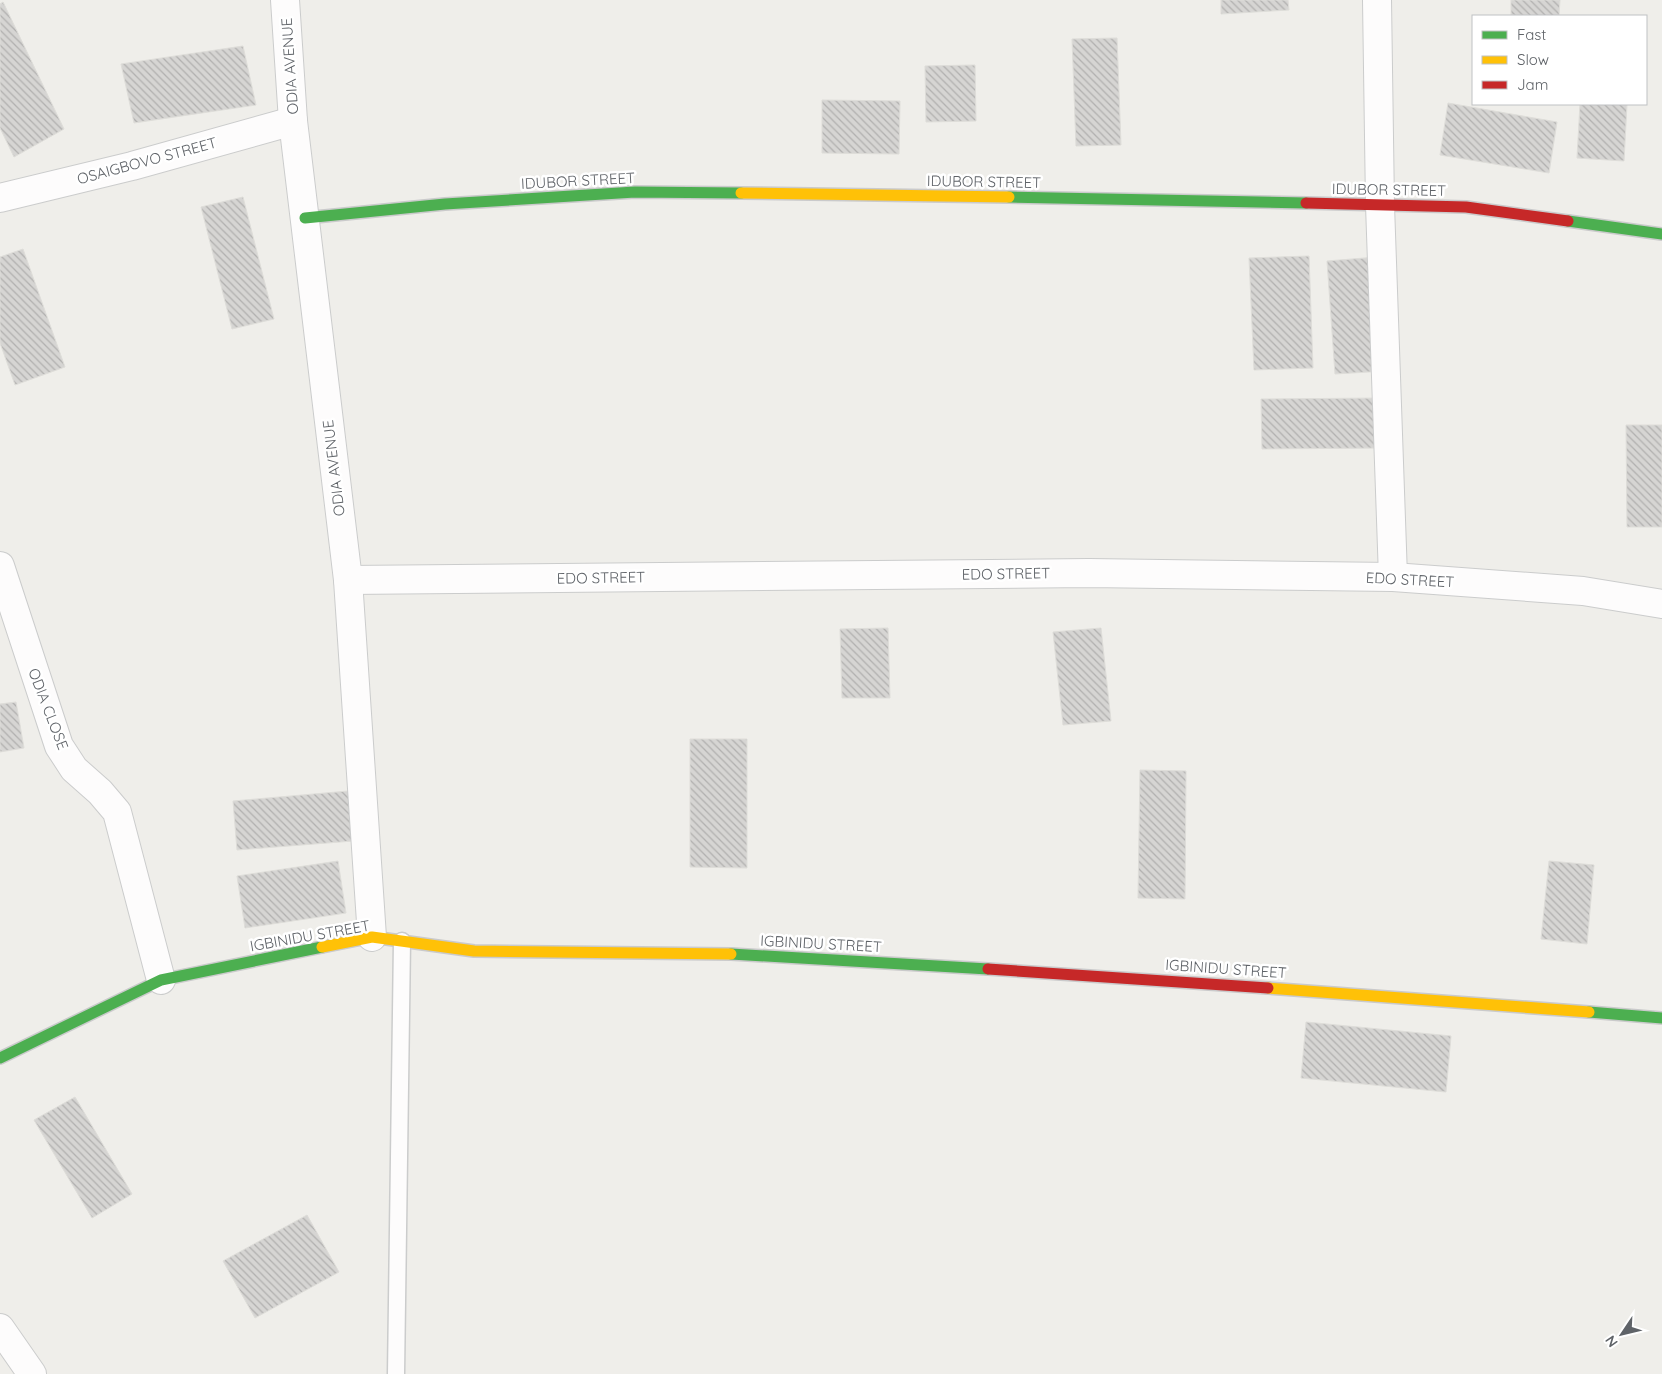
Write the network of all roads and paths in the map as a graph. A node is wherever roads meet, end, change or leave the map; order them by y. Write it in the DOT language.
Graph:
graph roads {
  1 [pos="285,0"];
  2 [pos="1377,0"];
  3 [pos="294,121"];
  4 [pos="0,198"];
  5 [pos="1380,205"];
  6 [pos="305,218"];
  7 [pos="1662,234"];
  8 [pos="0,566"];
  9 [pos="1393,577"];
  10 [pos="348,580"];
  11 [pos="1662,604"];
  12 [pos="372,938"];
  13 [pos="402,941"];
  14 [pos="161,980"];
  15 [pos="1662,1018"];
  16 [pos="0,1058"];
  17 [pos="0,1328"];
  18 [pos="32,1374"];
  19 [pos="396,1374"];
  1 -- 3 [label="street, ODIA AVENUE"];
  2 -- 5 [label="street"];
  3 -- 4 [label="street, OSAIGBOVO STREET"];
  3 -- 6 [label="street, ODIA AVENUE"];
  5 -- 6 [label="street, IDUBOR STREET"];
  5 -- 7 [label="street, IDUBOR STREET"];
  5 -- 9 [label="street"];
  6 -- 10 [label="street, ODIA AVENUE"];
  8 -- 14 [label="street, ODIA CLOSE"];
  9 -- 10 [label="street, EDO STREET"];
  9 -- 11 [label="street, EDO STREET"];
  10 -- 12 [label="street, ODIA AVENUE"];
  12 -- 13 [label="street, IGBINIDU STREET"];
  12 -- 14 [label="street, IGBINIDU STREET"];
  13 -- 15 [label="street, IGBINIDU STREET"];
  13 -- 19 [label="lane"];
  14 -- 16 [label="street, IGBINIDU STREET"];
  17 -- 18 [label="street"];
}
